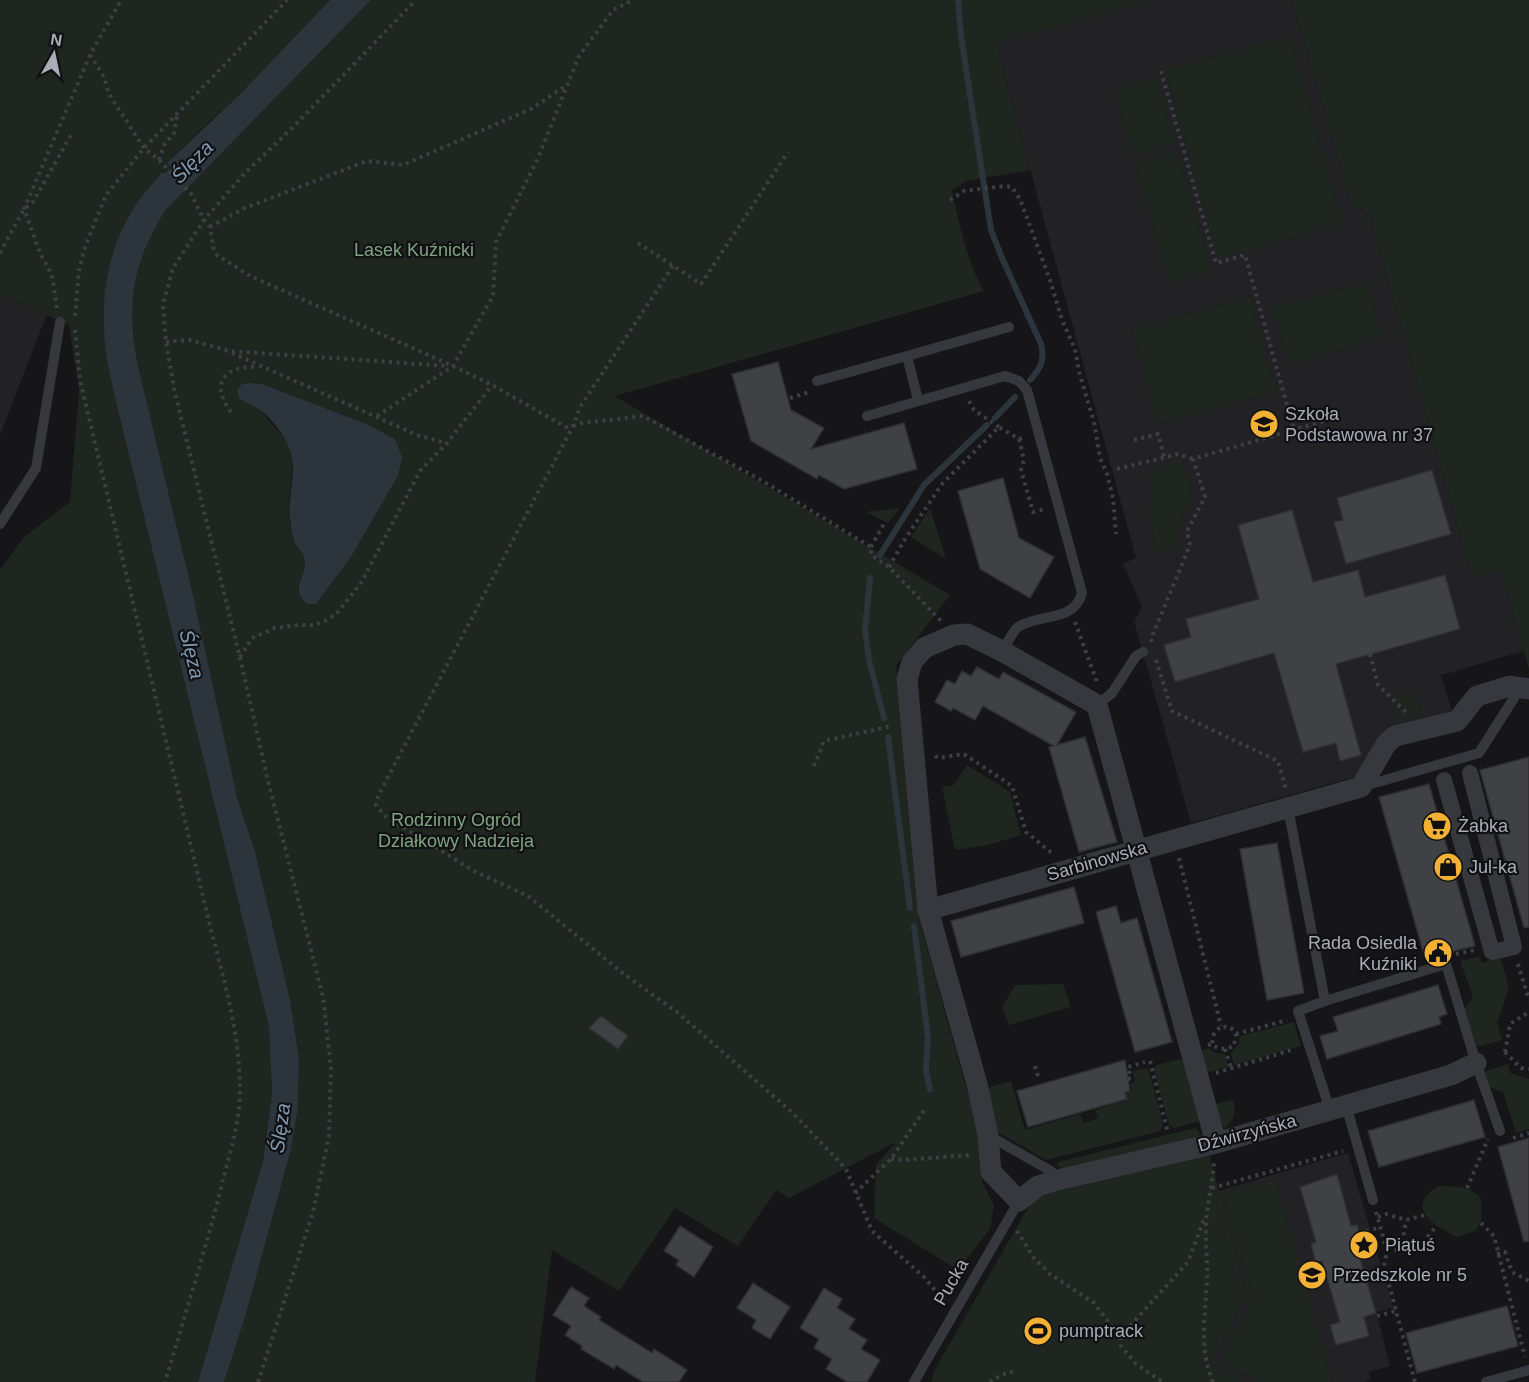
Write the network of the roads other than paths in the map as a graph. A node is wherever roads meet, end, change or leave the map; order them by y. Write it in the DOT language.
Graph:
graph roads {
  1 [pos="60,322"];
  2 [pos="1010,327"];
  3 [pos="907,356"];
  4 [pos="817,381"];
  5 [pos="918,400"];
  6 [pos="867,416"];
  7 [pos="0,524"];
  8 [pos="1002,651"];
  9 [pos="1143,652"];
  10 [pos="1524,689"];
  11 [pos="1100,703"];
  12 [pos="1361,787"];
  13 [pos="1288,802"];
  14 [pos="1137,850"];
  15 [pos="928,910"];
  16 [pos="1492,952"];
  17 [pos="1325,1001"];
  18 [pos="1476,1063"];
  19 [pos="1338,1108"];
  20 [pos="1500,1131"];
  21 [pos="1216,1143"];
  22 [pos="989,1144"];
  23 [pos="1059,1180"];
  24 [pos="1373,1200"];
  25 [pos="1019,1201"];
  26 [pos="1529,1370"];
  27 [pos="914,1382"];
  28 [pos="1486,1382"];
  1 -- 7 [label="lane"];
  2 -- 3 [label="lane"];
  3 -- 4 [label="lane"];
  3 -- 5 [label="lane"];
  5 -- 6 [label="lane"];
  5 -- 8 [label="lane"];
  8 -- 11 [label="street"];
  8 -- 15 [label="street"];
  9 -- 11 [label="lane"];
  10 -- 12 [label="lane"];
  10 -- 12 [label="street"];
  11 -- 14 [label="street"];
  12 -- 13 [label="street, Sarbinowska"];
  13 -- 14 [label="street, Sarbinowska"];
  13 -- 17 [label="lane"];
  14 -- 15 [label="street, Sarbinowska"];
  14 -- 21 [label="street"];
  15 -- 22 [label="street"];
  16 -- 16 [label="street"];
  17 -- 18 [label="lane"];
  17 -- 19 [label="lane"];
  18 -- 19 [label="street, Dźwirzyńska"];
  18 -- 20 [label="lane"];
  19 -- 21 [label="street, Dźwirzyńska"];
  19 -- 24 [label="lane"];
  21 -- 23 [label="street, Dźwirzyńska"];
  22 -- 23 [label="lane"];
  22 -- 25 [label="street"];
  23 -- 25 [label="street, Dźwirzyńska"];
  25 -- 27 [label="lane, Pucka"];
  26 -- 28 [label="lane"];
}
